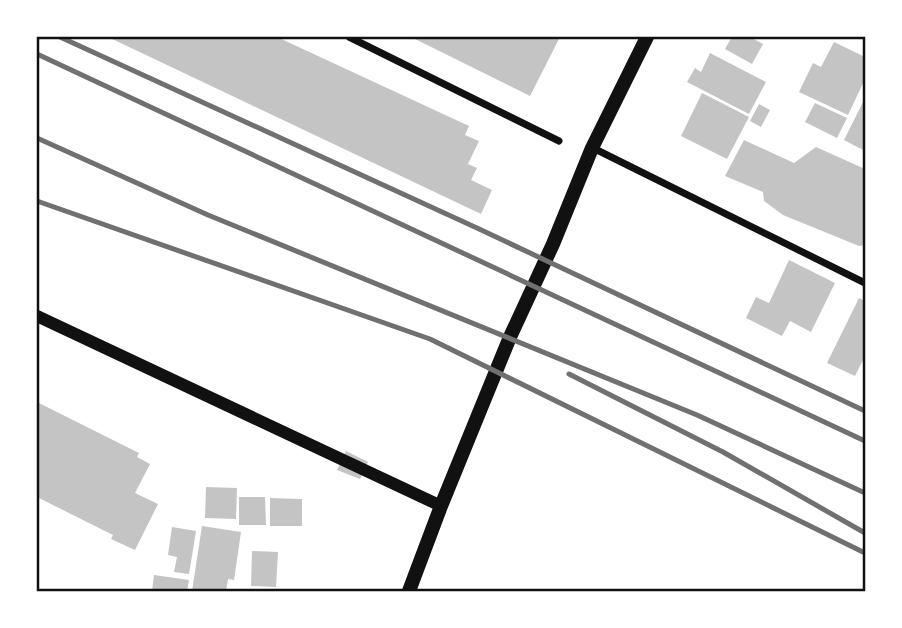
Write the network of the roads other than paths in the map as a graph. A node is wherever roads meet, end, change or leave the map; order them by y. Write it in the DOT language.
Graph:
graph roads {
  1 [pos="349,37"];
  2 [pos="647,37"];
  3 [pos="559,141"];
  4 [pos="592,148"];
  5 [pos="865,283"];
  6 [pos="37,316"];
  7 [pos="441,506"];
  8 [pos="409,591"];
  1 -- 3 [label="street"];
  2 -- 4 [label="main road"];
  4 -- 5 [label="street"];
  4 -- 7 [label="main road"];
  6 -- 7 [label="street"];
  7 -- 8 [label="main road"];
}
